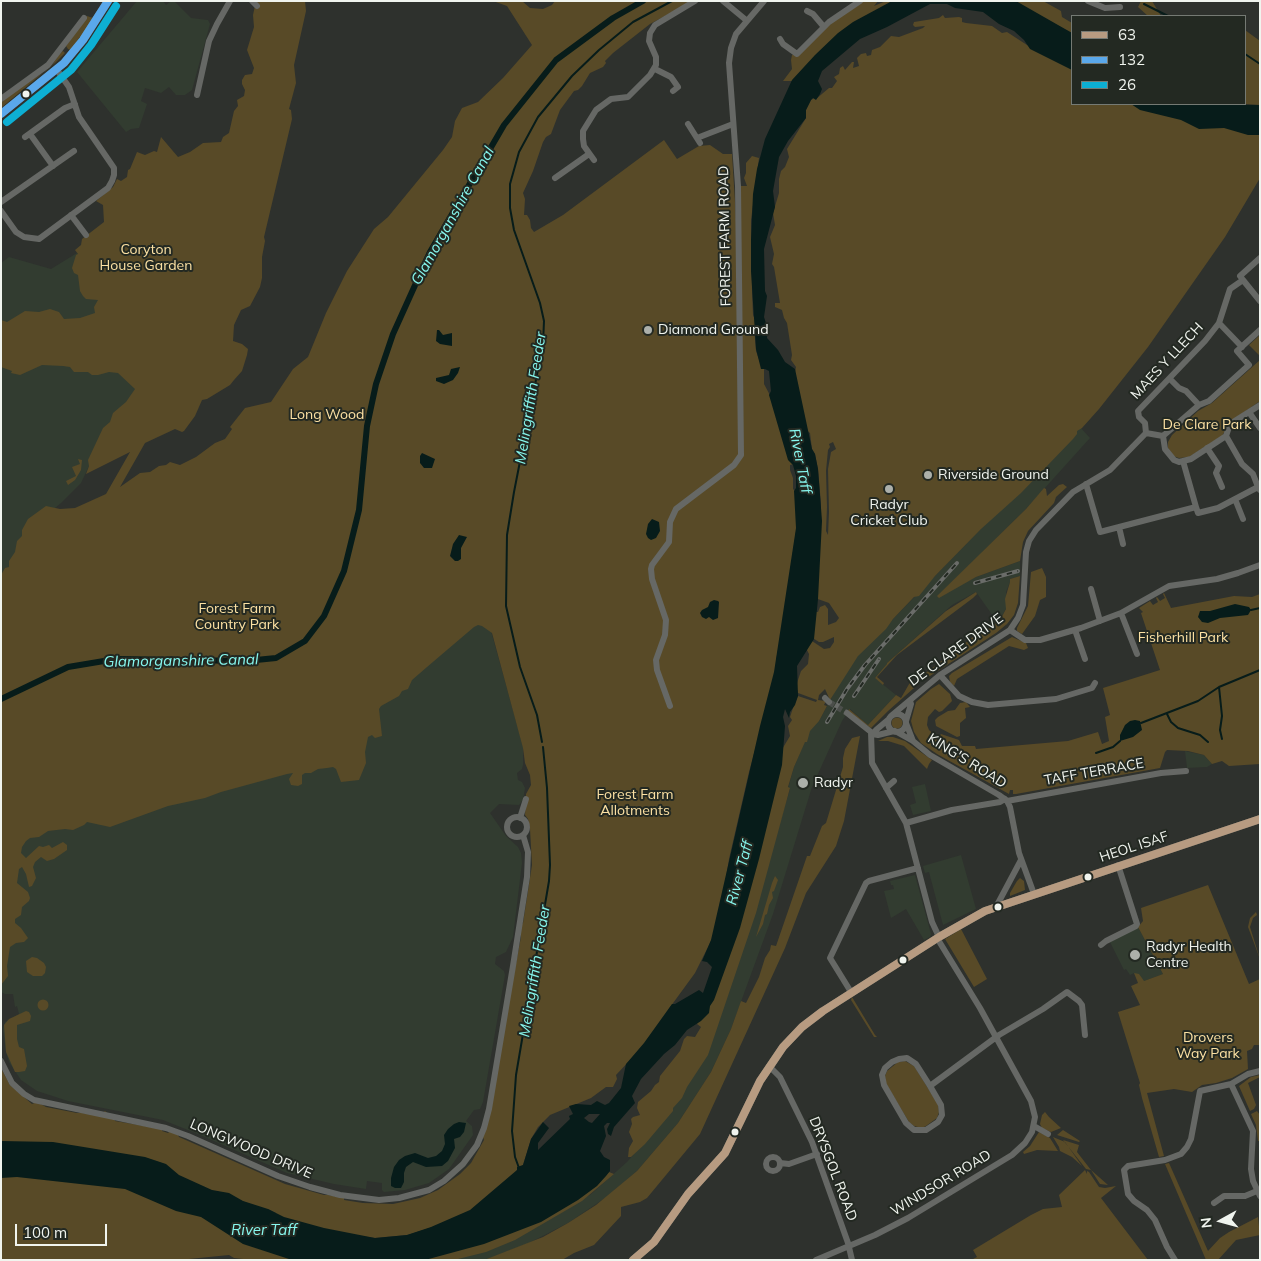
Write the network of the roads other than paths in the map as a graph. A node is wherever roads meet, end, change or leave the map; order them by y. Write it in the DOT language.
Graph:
graph roads {
  1 [pos="108,1"];
  2 [pos="230,1"];
  3 [pos="695,1"];
  4 [pos="723,1"];
  5 [pos="764,1"];
  6 [pos="860,1"];
  7 [pos="1088,1"];
  8 [pos="1120,7"];
  9 [pos="807,11"];
  10 [pos="84,18"];
  11 [pos="746,20"];
  12 [pos="824,27"];
  13 [pos="780,39"];
  14 [pos="63,46"];
  15 [pos="72,54"];
  16 [pos="654,68"];
  17 [pos="57,70"];
  18 [pos="673,90"];
  19 [pos="197,95"];
  20 [pos="1,99"];
  21 [pos="75,104"];
  22 [pos="1,114"];
  23 [pos="688,124"];
  24 [pos="733,124"];
  25 [pos="74,151"];
  26 [pos="589,154"];
  27 [pos="594,160"];
  28 [pos="53,166"];
  29 [pos="555,178"];
  30 [pos="1,202"];
  31 [pos="1,211"];
  32 [pos="71,215"];
  33 [pos="86,235"];
  34 [pos="1260,258"];
  35 [pos="1243,280"];
  36 [pos="1260,300"];
  37 [pos="1219,323"];
  38 [pos="1260,330"];
  39 [pos="1242,347"];
  40 [pos="1170,379"];
  41 [pos="1199,405"];
  42 [pos="1260,405"];
  43 [pos="1249,412"];
  44 [pos="1260,428"];
  45 [pos="1146,433"];
  46 [pos="1163,436"];
  47 [pos="1226,436"];
  48 [pos="1207,448"];
  49 [pos="1184,461"];
  50 [pos="1086,484"];
  51 [pos="1222,487"];
  52 [pos="1259,489"];
  53 [pos="1235,498"];
  54 [pos="1196,507"];
  55 [pos="1243,518"];
  56 [pos="1119,527"];
  57 [pos="1123,544"];
  58 [pos="1260,565"];
  59 [pos="1091,589"];
  60 [pos="1121,613"];
  61 [pos="1100,621"];
  62 [pos="1010,630"];
  63 [pos="1075,630"];
  64 [pos="1137,654"];
  65 [pos="1085,659"];
  66 [pos="940,675"];
  67 [pos="1095,682"];
  68 [pos="910,700"];
  69 [pos="670,706"];
  70 [pos="847,714"];
  71 [pos="890,718"];
  72 [pos="906,722"];
  73 [pos="895,731"];
  74 [pos="873,734"];
  75 [pos="913,741"];
  76 [pos="1186,771"];
  77 [pos="894,781"];
  78 [pos="886,788"];
  79 [pos="526,799"];
  80 [pos="1006,800"];
  81 [pos="520,818"];
  82 [pos="1260,819"];
  83 [pos="906,823"];
  84 [pos="523,835"];
  85 [pos="1022,860"];
  86 [pos="1118,865"];
  87 [pos="918,868"];
  88 [pos="1034,894"];
  89 [pos="996,907"];
  90 [pos="938,937"];
  91 [pos="1102,945"];
  92 [pos="851,992"];
  93 [pos="1085,1035"];
  94 [pos="996,1037"];
  95 [pos="1,1061"];
  96 [pos="770,1066"];
  97 [pos="1260,1071"];
  98 [pos="1231,1084"];
  99 [pos="930,1086"];
  100 [pos="1034,1126"];
  101 [pos="1048,1134"];
  102 [pos="817,1154"];
  103 [pos="780,1163"];
  104 [pos="1259,1194"];
  105 [pos="1214,1203"];
  106 [pos="848,1246"];
  107 [pos="633,1260"];
  108 [pos="816,1260"];
  109 [pos="852,1260"];
  110 [pos="1175,1260"];
  1 -- 15 [label="main road"];
  2 -- 19 [label="street"];
  3 -- 16 [label="street"];
  4 -- 11 [label="street"];
  5 -- 11 [label="street, FOREST FARM ROAD"];
  6 -- 12 [label="street"];
  7 -- 8 [label="street"];
  9 -- 12 [label="street"];
  10 -- 14 [label="street"];
  11 -- 24 [label="street, FOREST FARM ROAD"];
  12 -- 13 [label="street"];
  14 -- 15 [label="street"];
  14 -- 20 [label="street"];
  15 -- 17 [label="main road"];
  16 -- 18 [label="street"];
  16 -- 26 [label="street"];
  17 -- 21 [label="street"];
  17 -- 22 [label="main road"];
  21 -- 28 [label="street"];
  21 -- 32 [label="street"];
  23 -- 24 [label="street"];
  24 -- 69 [label="street, FOREST FARM ROAD"];
  25 -- 28 [label="street"];
  26 -- 27 [label="street"];
  26 -- 29 [label="street"];
  28 -- 30 [label="street"];
  31 -- 32 [label="street"];
  32 -- 33 [label="street"];
  34 -- 35 [label="street, MAES Y LLECH"];
  35 -- 36 [label="street"];
  35 -- 37 [label="street, MAES Y LLECH"];
  37 -- 39 [label="street"];
  37 -- 40 [label="street, MAES Y LLECH"];
  38 -- 39 [label="street"];
  39 -- 41 [label="street"];
  40 -- 41 [label="street"];
  40 -- 45 [label="street, MAES Y LLECH"];
  41 -- 46 [label="street"];
  42 -- 43 [label="street"];
  43 -- 44 [label="street"];
  43 -- 47 [label="street"];
  45 -- 46 [label="street"];
  45 -- 50 [label="street, DE CLARE DRIVE"];
  46 -- 49 [label="street"];
  47 -- 48 [label="street"];
  47 -- 52 [label="street"];
  48 -- 49 [label="street"];
  48 -- 51 [label="street"];
  49 -- 54 [label="street"];
  50 -- 56 [label="street"];
  50 -- 62 [label="street, DE CLARE DRIVE"];
  52 -- 53 [label="street"];
  53 -- 54 [label="street"];
  53 -- 55 [label="street"];
  54 -- 56 [label="street"];
  56 -- 57 [label="street"];
  58 -- 60 [label="street"];
  59 -- 61 [label="street"];
  60 -- 61 [label="street"];
  60 -- 64 [label="street"];
  61 -- 63 [label="street"];
  62 -- 63 [label="street"];
  62 -- 66 [label="street, DE CLARE DRIVE"];
  63 -- 65 [label="street"];
  66 -- 67 [label="street"];
  66 -- 68 [label="street, DE CLARE DRIVE"];
  68 -- 71 [label="street, DE CLARE DRIVE"];
  68 -- 72 [label="street, DE CLARE DRIVE"];
  70 -- 74 [label="street"];
  71 -- 72 [label="street"];
  71 -- 73 [label="street"];
  71 -- 74 [label="street, DE CLARE DRIVE"];
  72 -- 73 [label="street"];
  72 -- 75 [label="street, KING'S ROAD"];
  73 -- 74 [label="street"];
  73 -- 75 [label="street, KING'S ROAD"];
  74 -- 78 [label="street"];
  75 -- 80 [label="street, KING'S ROAD"];
  76 -- 80 [label="street, TAFF TERRACE"];
  77 -- 78 [label="street"];
  78 -- 83 [label="street"];
  79 -- 81 [label="street"];
  80 -- 83 [label="street, TAFF TERRACE"];
  80 -- 85 [label="street, KING'S ROAD"];
  81 -- 84 [label="street, LONGWOOD DRIVE"];
  81 -- 84 [label="street"];
  82 -- 86 [label="main road, HEOL ISAF"];
  83 -- 87 [label="street"];
  84 -- 95 [label="street, LONGWOOD DRIVE"];
  85 -- 88 [label="street, KING'S ROAD"];
  85 -- 89 [label="street"];
  86 -- 88 [label="main road, HEOL ISAF"];
  86 -- 91 [label="street"];
  87 -- 90 [label="street"];
  87 -- 92 [label="street"];
  88 -- 89 [label="main road, HEOL ISAF"];
  89 -- 90 [label="main road, HEOL ISAF"];
  90 -- 92 [label="main road, HEOL ISAF"];
  90 -- 94 [label="street"];
  92 -- 96 [label="main road, HEOL ISAF"];
  93 -- 94 [label="street"];
  94 -- 99 [label="street"];
  94 -- 100 [label="street"];
  96 -- 102 [label="street, DRYSGOL ROAD"];
  96 -- 107 [label="main road, HEOL ISAF"];
  97 -- 98 [label="street"];
  98 -- 104 [label="street"];
  98 -- 110 [label="street"];
  99 -- 99 [label="street"];
  100 -- 101 [label="street"];
  100 -- 106 [label="street, WINDSOR ROAD"];
  102 -- 103 [label="street"];
  102 -- 106 [label="street, DRYSGOL ROAD"];
  104 -- 105 [label="street"];
  106 -- 108 [label="street, WINDSOR ROAD"];
  106 -- 109 [label="street, DRYSGOL ROAD"];
}
